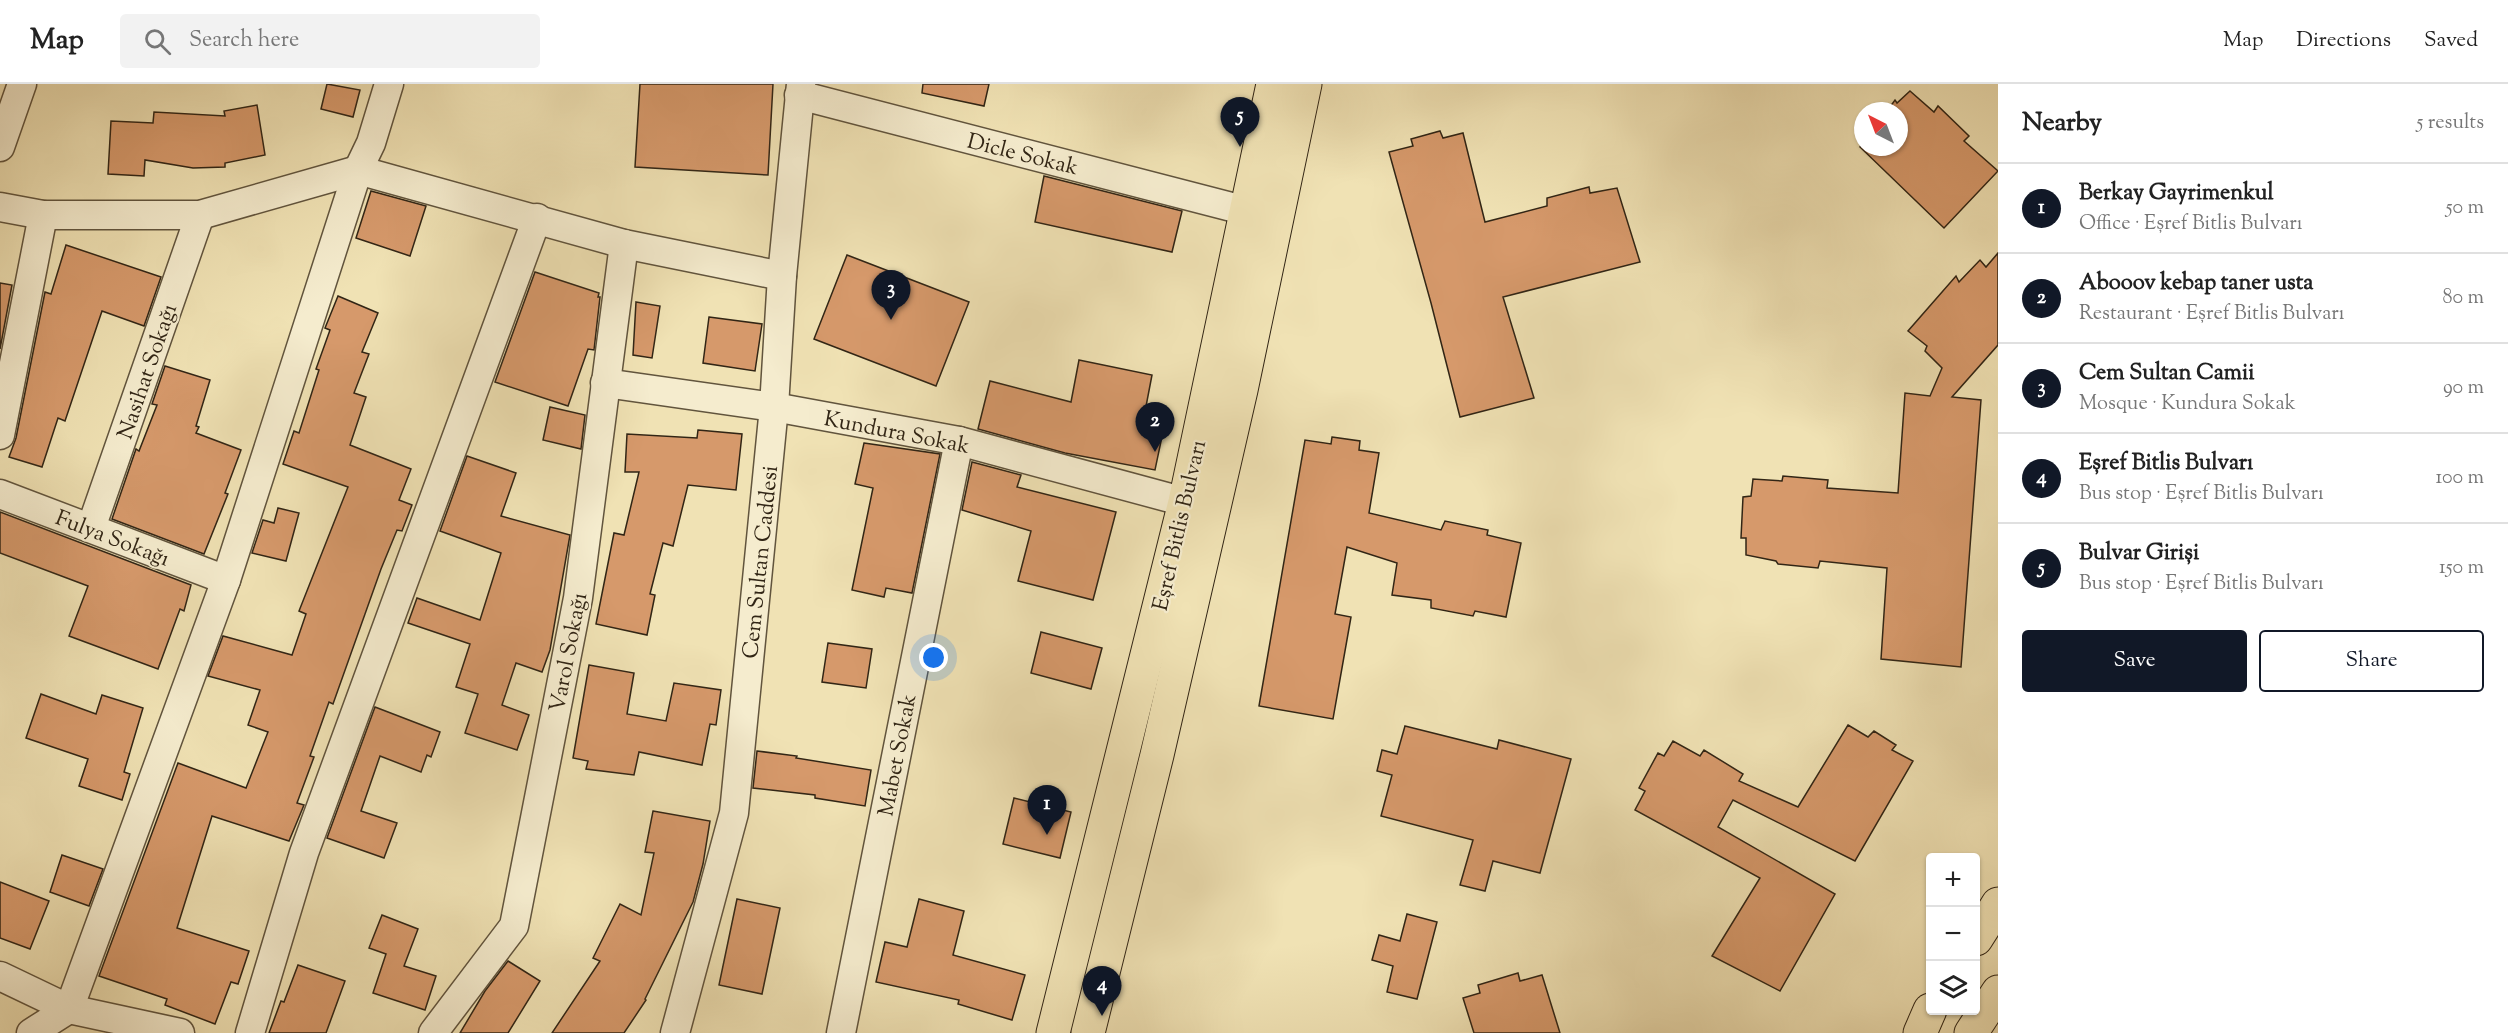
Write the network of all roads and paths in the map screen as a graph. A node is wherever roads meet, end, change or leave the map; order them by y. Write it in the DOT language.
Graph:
graph roads {
  1 [pos="22,84"];
  2 [pos="389,84"];
  3 [pos="1273,84"];
  4 [pos="1305,84"];
  5 [pos="800,90"];
  6 [pos="0,147"];
  7 [pos="358,170"];
  8 [pos="0,207"];
  9 [pos="1247,211"];
  10 [pos="200,214"];
  11 [pos="43,215"];
  12 [pos="537,218"];
  13 [pos="624,244"];
  14 [pos="782,276"];
  15 [pos="605,383"];
  16 [pos="774,407"];
  17 [pos="0,435"];
  18 [pos="959,441"];
  19 [pos="0,494"];
  20 [pos="1185,502"];
  21 [pos="91,528"];
  22 [pos="226,580"];
  23 [pos="1998,904"];
  24 [pos="1980,933"];
  25 [pos="0,976"];
  26 [pos="687,990"];
  27 [pos="1998,992"];
  28 [pos="1928,1015"];
  29 [pos="72,1021"];
  30 [pos="31,1033"];
  31 [pos="180,1033"];
  32 [pos="250,1033"];
  33 [pos="433,1033"];
  34 [pos="653,1033"];
  35 [pos="675,1033"];
  36 [pos="841,1033"];
  37 [pos="1053,1033"];
  38 [pos="1088,1033"];
  39 [pos="1920,1033"];
  40 [pos="1971,1033"];
  1 -- 6 [label="street"];
  2 -- 7 [label="street"];
  3 -- 9 [label="main road, Eşref Bitlis Bulvarı"];
  4 -- 38 [label="main road, Eşref Bitlis Bulvarı"];
  5 -- 9 [label="street, Dicle Sokak"];
  5 -- 14 [label="street, Cem Sultan Caddesi"];
  7 -- 10 [label="street"];
  7 -- 12 [label="street"];
  7 -- 22 [label="street"];
  8 -- 11 [label="street"];
  9 -- 20 [label="main road, Eşref Bitlis Bulvarı"];
  10 -- 11 [label="street"];
  10 -- 21 [label="street, Nasihat Sokağı"];
  11 -- 17 [label="street"];
  12 -- 13 [label="street"];
  12 -- 32 [label="street"];
  13 -- 14 [label="street"];
  13 -- 15 [label="street, Varol Sokağı"];
  14 -- 16 [label="street, Cem Sultan Caddesi"];
  15 -- 16 [label="street, Kundura Sokak"];
  15 -- 33 [label="street, Varol Sokağı"];
  16 -- 18 [label="street, Kundura Sokak"];
  16 -- 26 [label="street, Cem Sultan Caddesi"];
  18 -- 20 [label="street, Kundura Sokak"];
  18 -- 36 [label="street, Mabet Sokak"];
  19 -- 21 [label="street, Fulya Sokağı"];
  20 -- 37 [label="main road, Eşref Bitlis Bulvarı"];
  21 -- 22 [label="street, Fulya Sokağı"];
  22 -- 29 [label="street"];
  23 -- 24 [label="main road"];
  25 -- 29 [label="street"];
  26 -- 34 [label="street"];
  26 -- 35 [label="street, Cem Sultan Caddesi"];
  27 -- 40 [label="main road"];
  28 -- 39 [label="main road"];
  29 -- 30 [label="street"];
  29 -- 31 [label="street"];
}
